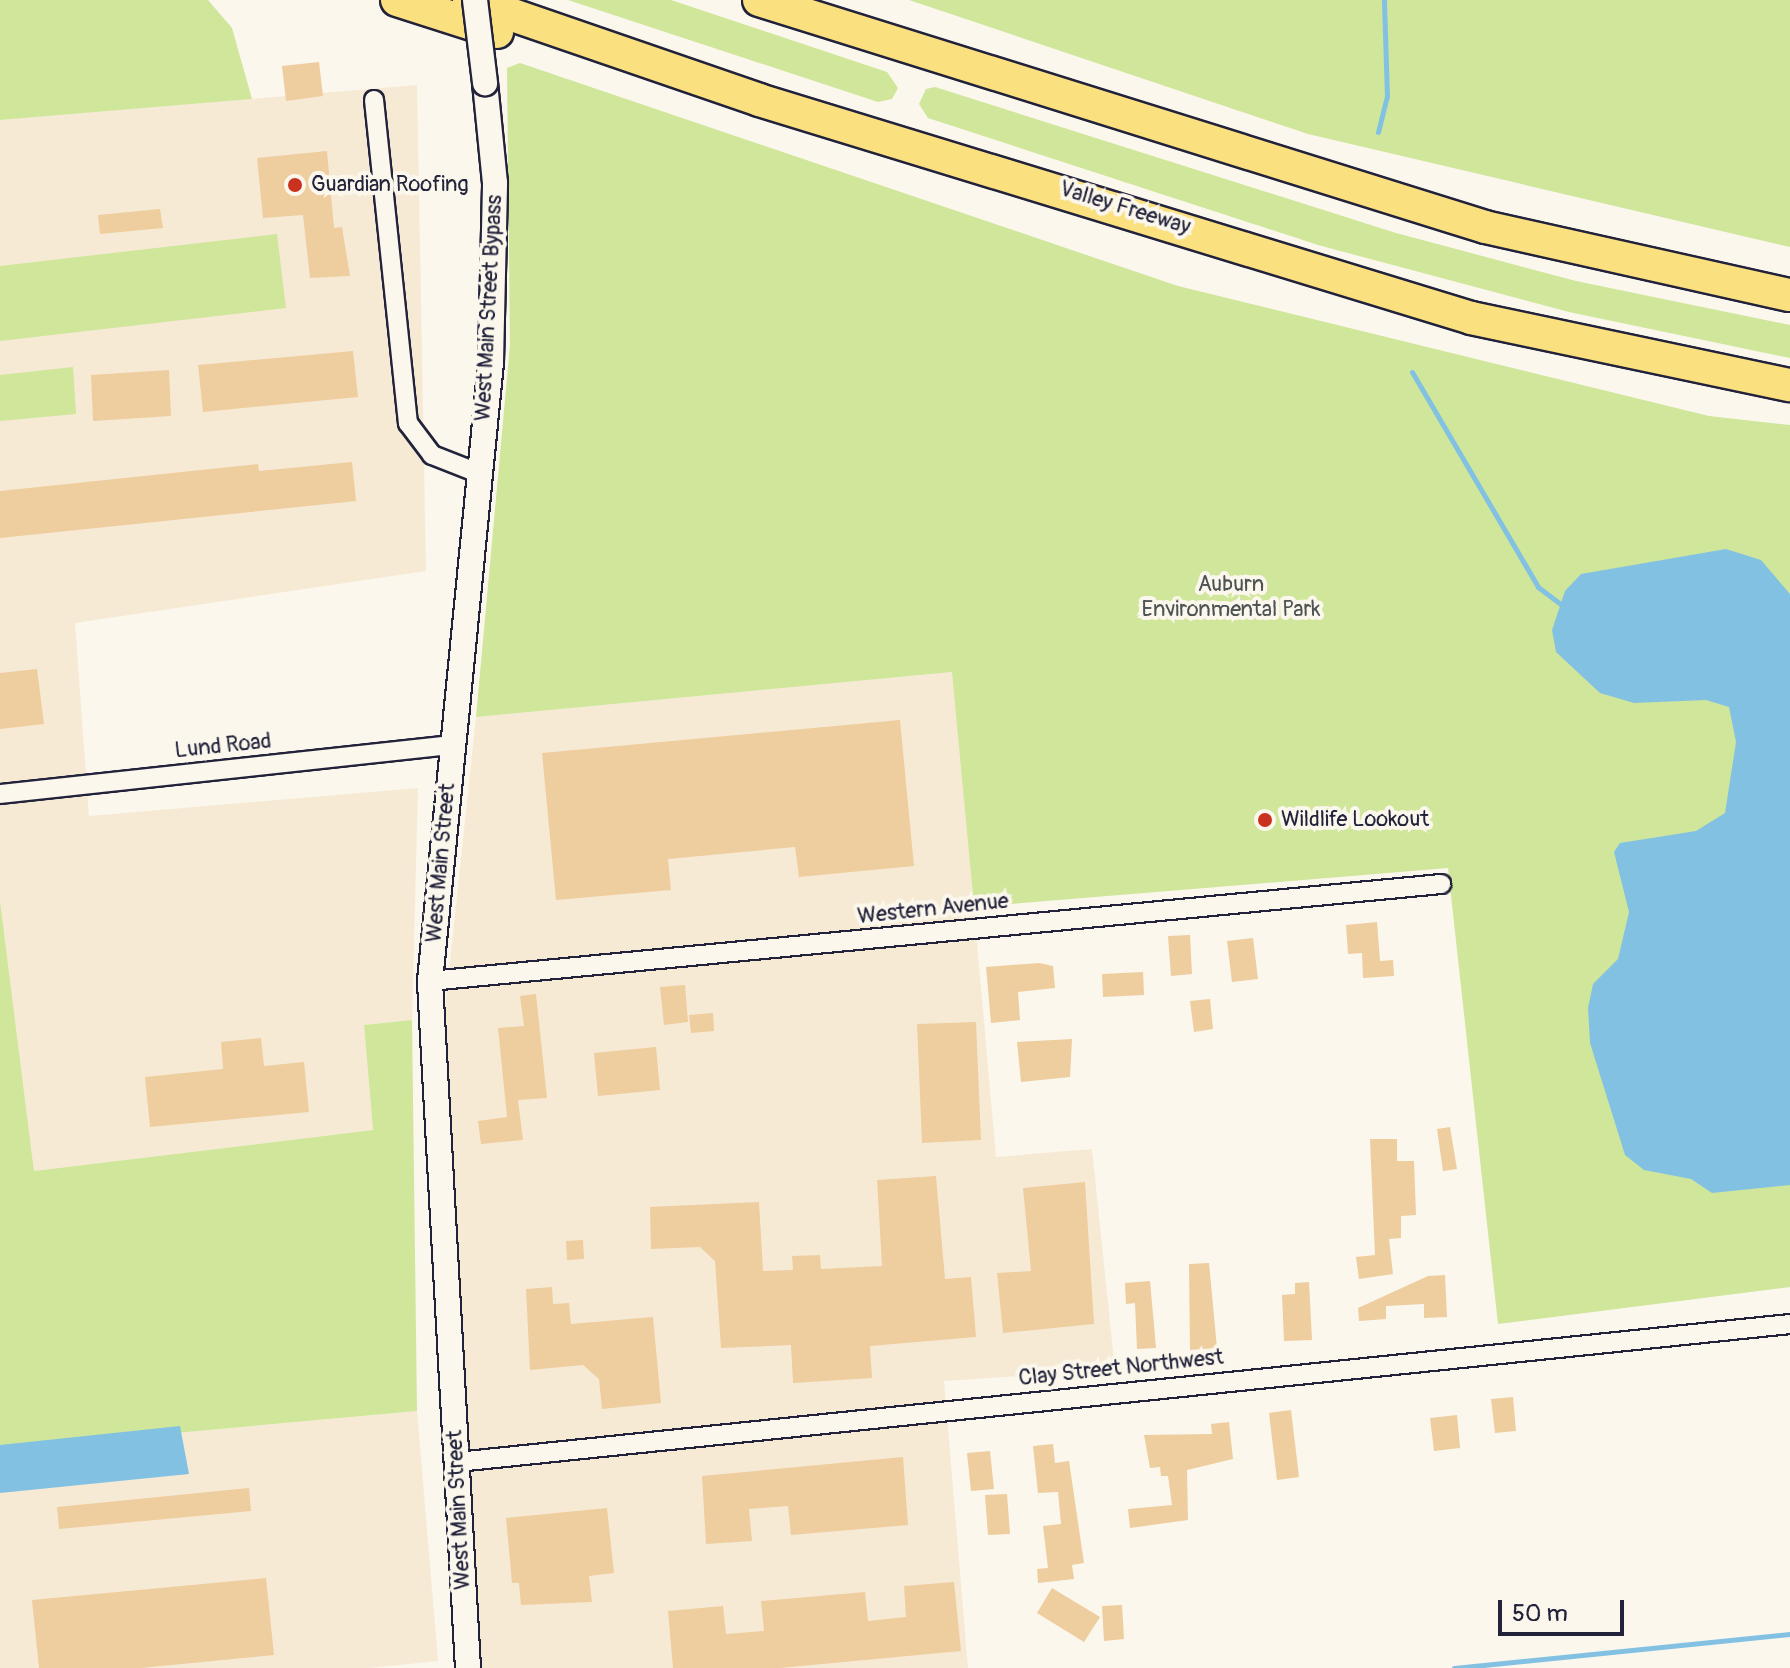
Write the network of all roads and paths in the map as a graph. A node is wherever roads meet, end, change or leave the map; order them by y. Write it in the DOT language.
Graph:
graph roads {
  1 [pos="397,0"];
  2 [pos="469,0"];
  3 [pos="475,0"];
  4 [pos="759,0"];
  5 [pos="801,0"];
  6 [pos="923,52"];
  7 [pos="727,89"];
  8 [pos="374,100"];
  9 [pos="1790,295"];
  10 [pos="1790,385"];
  11 [pos="478,473"];
  12 [pos="452,745"];
  13 [pos="0,794"];
  14 [pos="1441,884"];
  15 [pos="430,981"];
  16 [pos="1790,1324"];
  17 [pos="457,1462"];
  18 [pos="468,1668"];
  1 -- 7 [label="highway"];
  2 -- 7 [label="highway, Valley Freeway"];
  3 -- 11 [label="main road, West Main Street Bypass, bridge"];
  4 -- 6 [label="highway"];
  5 -- 6 [label="highway"];
  6 -- 9 [label="highway"];
  7 -- 10 [label="highway, Valley Freeway"];
  8 -- 11 [label="street"];
  11 -- 12 [label="main road, West Main Street"];
  12 -- 13 [label="street, Lund Road"];
  12 -- 15 [label="main road, West Main Street"];
  14 -- 15 [label="street, Western Avenue"];
  15 -- 17 [label="main road, West Main Street"];
  16 -- 17 [label="street, Clay Street Northwest"];
  17 -- 18 [label="main road, West Main Street"];
}
